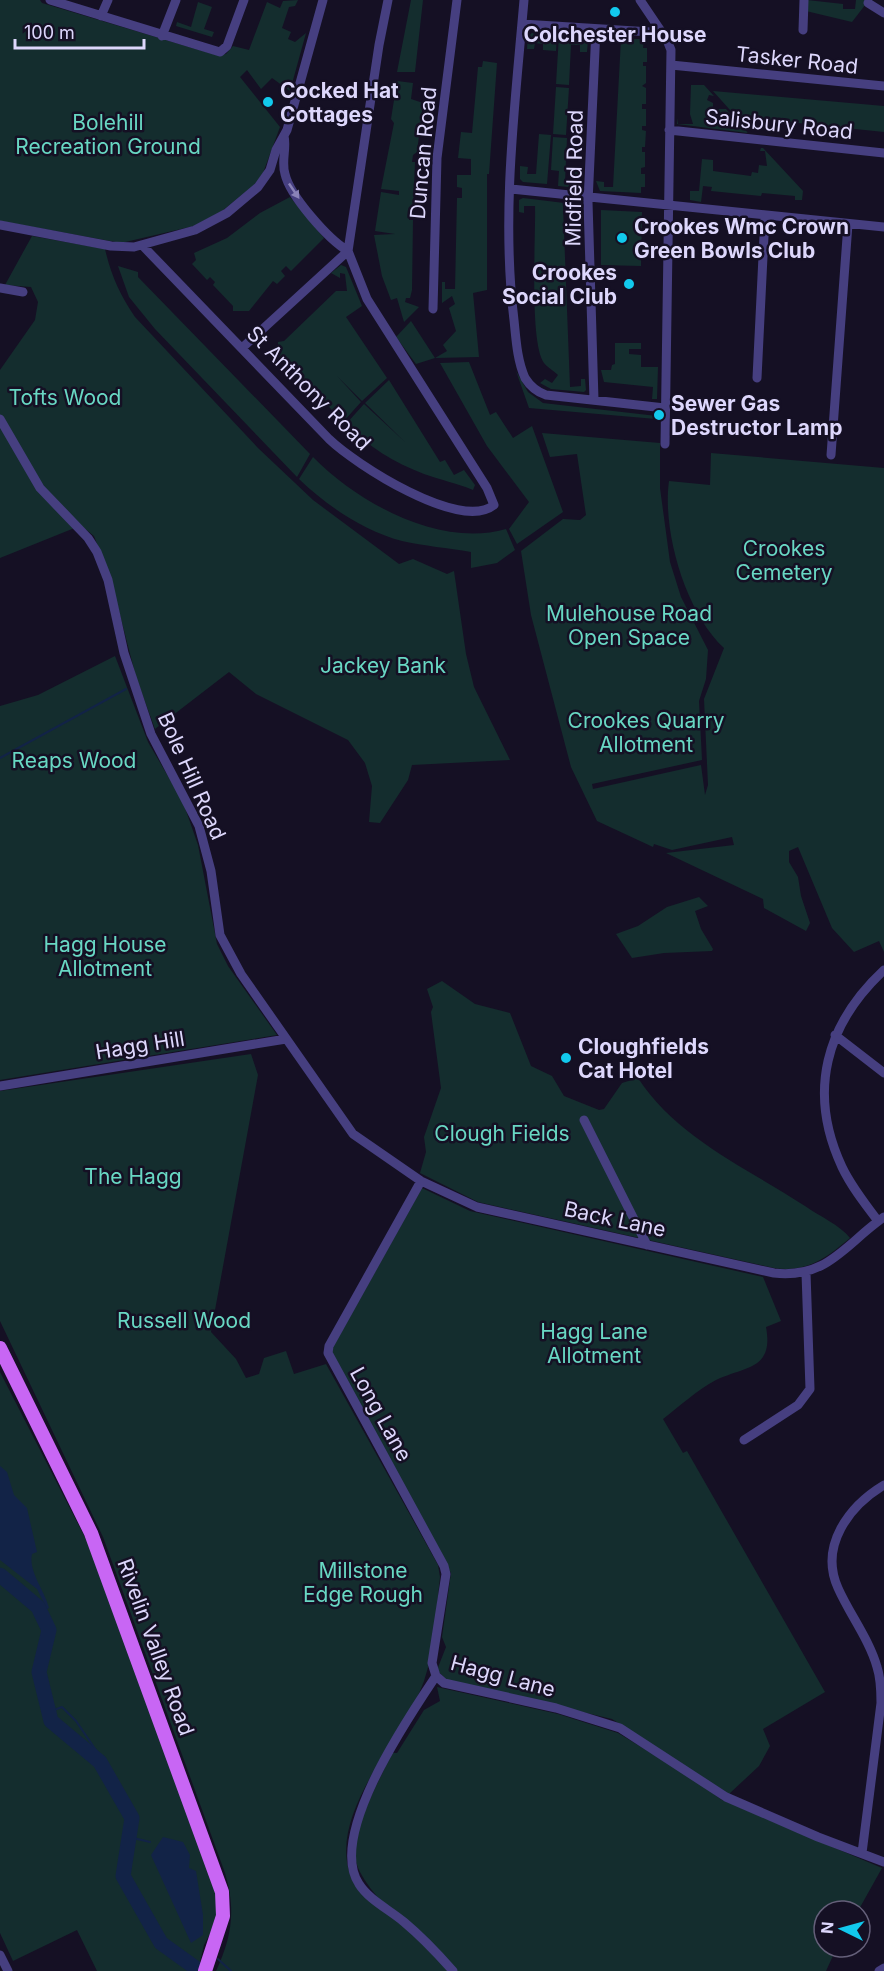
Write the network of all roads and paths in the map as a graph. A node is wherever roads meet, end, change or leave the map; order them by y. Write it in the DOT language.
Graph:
graph roads {
  1 [pos="50,0"];
  2 [pos="108,0"];
  3 [pos="176,0"];
  4 [pos="244,0"];
  5 [pos="323,0"];
  6 [pos="388,0"];
  7 [pos="457,0"];
  8 [pos="524,0"];
  9 [pos="640,0"];
  10 [pos="804,0"];
  11 [pos="868,3"];
  12 [pos="884,13"];
  13 [pos="101,16"];
  14 [pos="522,24"];
  15 [pos="659,28"];
  16 [pos="596,29"];
  17 [pos="802,30"];
  18 [pos="162,36"];
  19 [pos="671,66"];
  20 [pos="884,86"];
  21 [pos="669,130"];
  22 [pos="284,136"];
  23 [pos="884,153"];
  24 [pos="511,189"];
  25 [pos="588,196"];
  26 [pos="668,205"];
  27 [pos="765,216"];
  28 [pos="848,224"];
  29 [pos="0,225"];
  30 [pos="884,227"];
  31 [pos="142,245"];
  32 [pos="348,251"];
  33 [pos="0,288"];
  34 [pos="23,292"];
  35 [pos="433,309"];
  36 [pos="242,348"];
  37 [pos="757,378"];
  38 [pos="594,400"];
  39 [pos="665,408"];
  40 [pos="0,419"];
  41 [pos="665,444"];
  42 [pos="831,454"];
  43 [pos="884,970"];
  44 [pos="835,1035"];
  45 [pos="286,1040"];
  46 [pos="884,1073"];
  47 [pos="0,1086"];
  48 [pos="584,1120"];
  49 [pos="421,1181"];
  50 [pos="881,1219"];
  51 [pos="647,1245"];
  52 [pos="806,1273"];
  53 [pos="0,1348"];
  54 [pos="744,1440"];
  55 [pos="884,1485"];
  56 [pos="436,1676"];
  57 [pos="862,1854"];
  58 [pos="884,1862"];
  59 [pos="0,1955"];
  60 [pos="206,1968"];
  61 [pos="884,1968"];
  62 [pos="8,1971"];
  63 [pos="453,1971"];
  64 [pos="879,1971"];
  1 -- 13 [label="street"];
  2 -- 13 [label="street"];
  3 -- 18 [label="street"];
  4 -- 18 [label="street"];
  5 -- 22 [label="street"];
  6 -- 32 [label="street"];
  7 -- 35 [label="street, Duncan Road"];
  8 -- 14 [label="street"];
  9 -- 15 [label="street"];
  10 -- 17 [label="street"];
  11 -- 12 [label="street"];
  13 -- 18 [label="street"];
  14 -- 16 [label="street"];
  14 -- 24 [label="street"];
  15 -- 16 [label="street"];
  15 -- 19 [label="street"];
  16 -- 25 [label="street, Midfield Road"];
  19 -- 20 [label="street, Tasker Road"];
  19 -- 21 [label="street"];
  21 -- 23 [label="street, Salisbury Road"];
  21 -- 26 [label="street"];
  22 -- 31 [label="street"];
  22 -- 32 [label="street, one-way"];
  24 -- 25 [label="street"];
  24 -- 38 [label="street"];
  25 -- 26 [label="street"];
  25 -- 38 [label="street, Midfield Road"];
  26 -- 27 [label="street"];
  26 -- 39 [label="street"];
  27 -- 28 [label="street"];
  27 -- 37 [label="street"];
  28 -- 30 [label="street"];
  28 -- 42 [label="street"];
  29 -- 31 [label="street"];
  31 -- 36 [label="street, St Anthony Road"];
  32 -- 36 [label="street"];
  32 -- 36 [label="street, St Anthony Road"];
  33 -- 34 [label="street"];
  38 -- 39 [label="street"];
  39 -- 41 [label="street"];
  40 -- 45 [label="street, Bole Hill Road"];
  43 -- 44 [label="street"];
  44 -- 46 [label="street"];
  44 -- 50 [label="street"];
  45 -- 47 [label="street, Hagg Hill"];
  45 -- 49 [label="street, Bole Hill Road"];
  48 -- 51 [label="street"];
  49 -- 51 [label="street, Back Lane"];
  49 -- 56 [label="street, Long Lane"];
  50 -- 52 [label="street"];
  51 -- 52 [label="street, Back Lane"];
  52 -- 54 [label="street"];
  53 -- 60 [label="main road, Rivelin Valley Road"];
  55 -- 57 [label="street"];
  56 -- 57 [label="street, Hagg Lane"];
  56 -- 63 [label="street, Hagg Lane"];
  57 -- 58 [label="street, Hagg Lane"];
  59 -- 62 [label="street"];
  61 -- 64 [label="street"];
}
